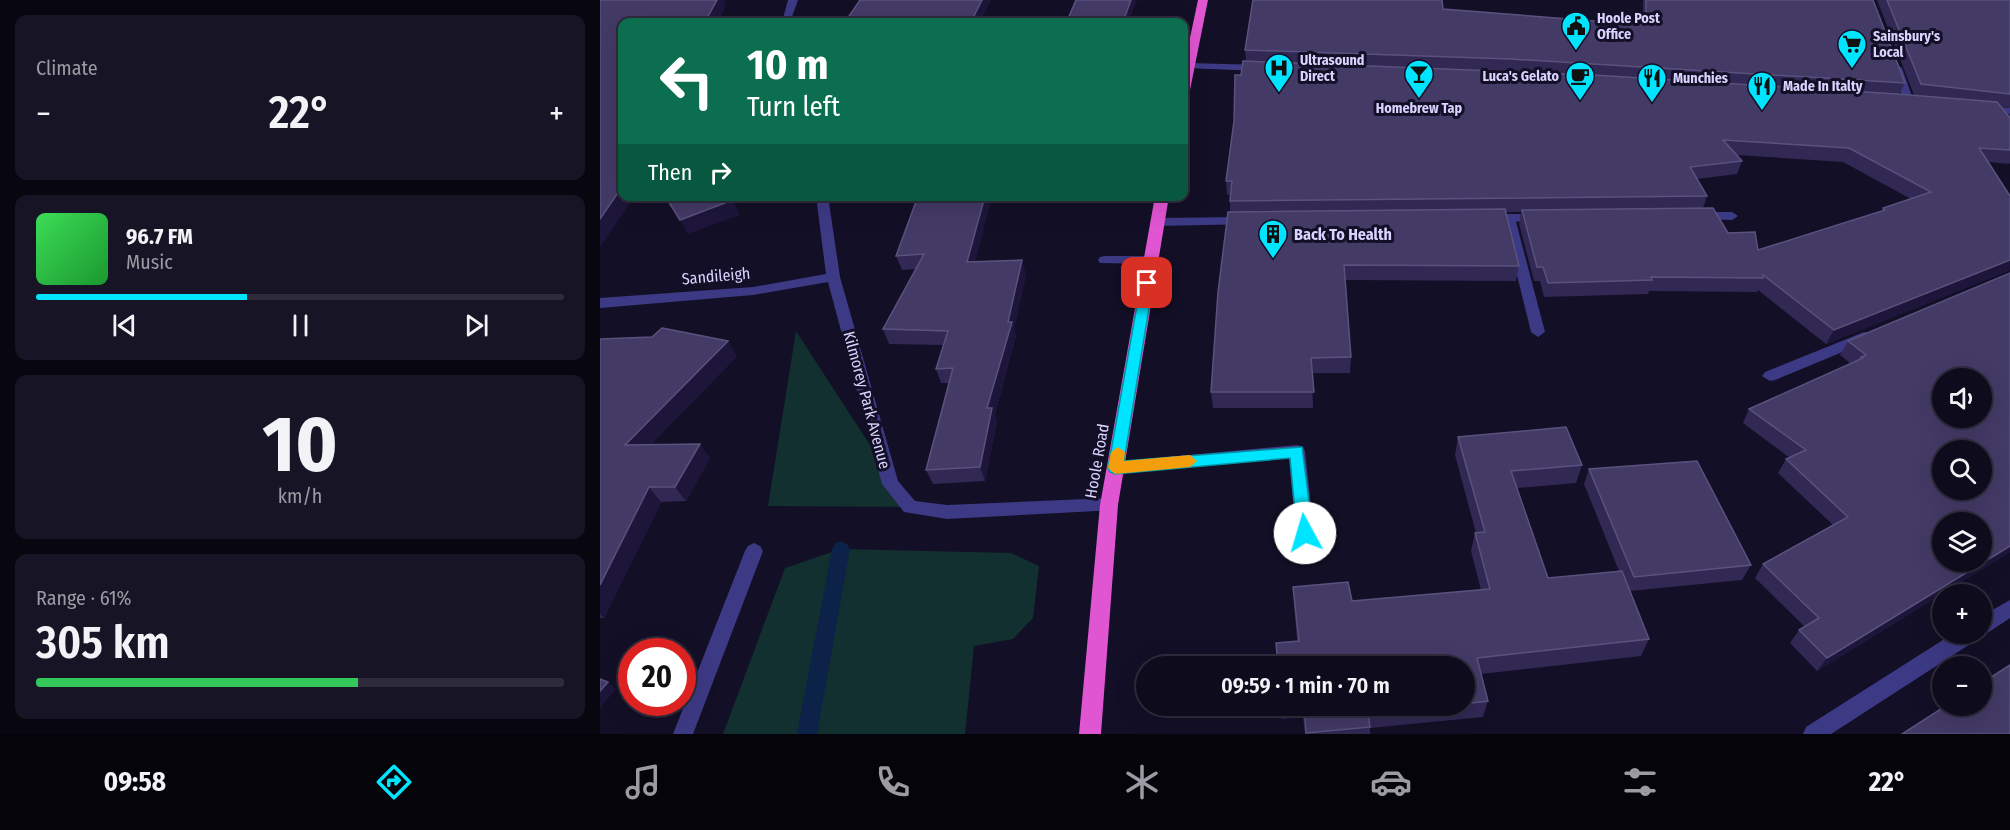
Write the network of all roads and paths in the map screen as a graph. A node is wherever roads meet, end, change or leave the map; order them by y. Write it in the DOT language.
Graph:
graph roads {
  1 [pos="793,0"];
  2 [pos="1203,0"];
  3 [pos="787,18"];
  4 [pos="1892,54"];
  5 [pos="1189,66"];
  6 [pos="1271,68"];
  7 [pos="1188,71"];
  8 [pos="1909,102"];
  9 [pos="1973,108"];
  10 [pos="1995,110"];
  11 [pos="2010,111"];
  12 [pos="2005,123"];
  13 [pos="823,201"];
  14 [pos="1161,201"];
  15 [pos="1688,216"];
  16 [pos="1732,216"];
  17 [pos="1473,218"];
  18 [pos="1509,218"];
  19 [pos="1553,218"];
  20 [pos="1262,221"];
  21 [pos="1157,222"];
  22 [pos="1105,260"];
  23 [pos="1151,260"];
  24 [pos="833,277"];
  25 [pos="600,303"];
  26 [pos="1879,330"];
  27 [pos="1538,332"];
  28 [pos="1770,376"];
  29 [pos="1115,468"];
  30 [pos="1109,505"];
  31 [pos="1305,533"];
  32 [pos="754,551"];
  33 [pos="2010,608"];
  34 [pos="1992,620"];
  35 [pos="1954,644"];
  36 [pos="683,734"];
  37 [pos="1090,734"];
  38 [pos="1813,734"];
  1 -- 3 [label="street"];
  2 -- 5 [label="highway"];
  4 -- 8 [label="street"];
  5 -- 6 [label="street"];
  5 -- 7 [label="highway"];
  9 -- 10 [label="street"];
  10 -- 11 [label="street"];
  10 -- 12 [label="street"];
  13 -- 24 [label="street, Kilmorey Park Avenue"];
  14 -- 21 [label="highway, Hoole Road"];
  15 -- 16 [label="street"];
  17 -- 18 [label="street"];
  18 -- 19 [label="street"];
  18 -- 27 [label="street"];
  20 -- 21 [label="street"];
  21 -- 23 [label="highway, Hoole Road"];
  22 -- 23 [label="street"];
  23 -- 29 [label="highway, Hoole Road"];
  24 -- 25 [label="street, Sandileigh"];
  24 -- 30 [label="street, Kilmorey Park Avenue"];
  26 -- 28 [label="street"];
  29 -- 30 [label="highway, Hoole Road"];
  29 -- 31 [label="street"];
  30 -- 37 [label="highway, Hoole Road"];
  32 -- 36 [label="street"];
  33 -- 34 [label="street"];
  35 -- 38 [label="street"];
}
